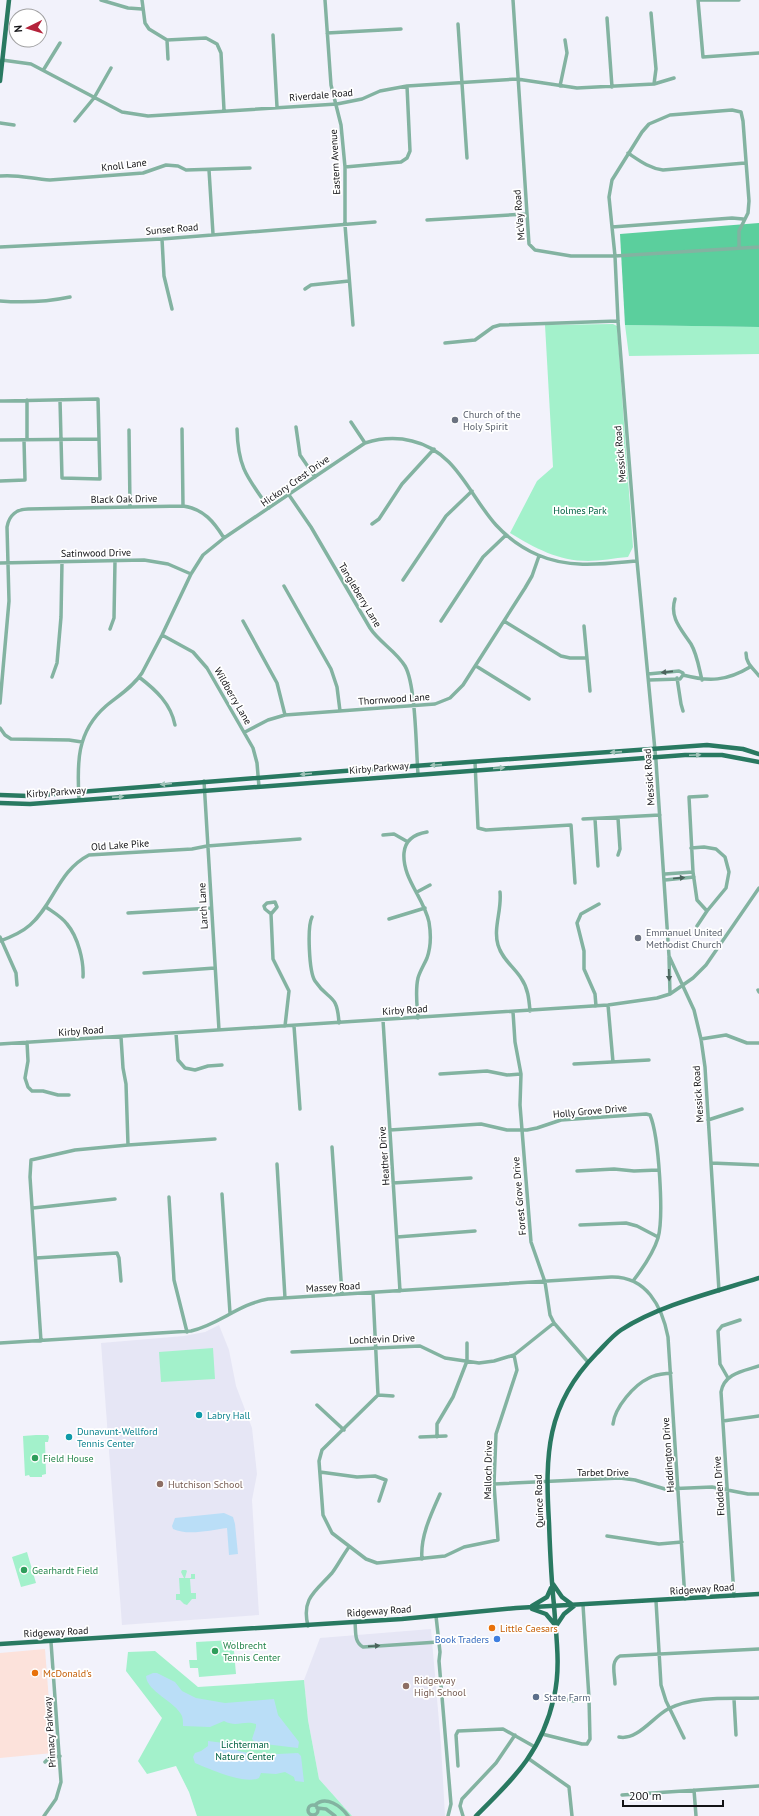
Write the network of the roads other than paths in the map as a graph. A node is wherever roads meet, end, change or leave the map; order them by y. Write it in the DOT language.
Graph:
graph roads {
  1 [pos="9,0"];
  2 [pos="101,0"];
  3 [pos="142,0"];
  4 [pos="325,0"];
  5 [pos="513,0"];
  6 [pos="698,0"];
  7 [pos="739,0"];
  8 [pos="142,9"];
  9 [pos="651,13"];
  10 [pos="607,18"];
  11 [pos="458,24"];
  12 [pos="401,29"];
  13 [pos="327,33"];
  14 [pos="273,35"];
  15 [pos="166,40"];
  16 [pos="565,40"];
  17 [pos="60,43"];
  18 [pos="759,53"];
  19 [pos="168,59"];
  20 [pos="2,60"];
  21 [pos="111,68"];
  22 [pos="44,70"];
  23 [pos="674,78"];
  24 [pos="517,79"];
  25 [pos="0,81"];
  26 [pos="461,83"];
  27 [pos="654,84"];
  28 [pos="407,86"];
  29 [pos="560,86"];
  30 [pos="612,87"];
  31 [pos="94,98"];
  32 [pos="337,104"];
  33 [pos="278,107"];
  34 [pos="224,110"];
  35 [pos="75,121"];
  36 [pos="0,123"];
  37 [pos="14,125"];
  38 [pos="628,153"];
  39 [pos="467,158"];
  40 [pos="745,163"];
  41 [pos="345,167"];
  42 [pos="250,168"];
  43 [pos="210,170"];
  44 [pos="0,176"];
  45 [pos="526,214"];
  46 [pos="743,219"];
  47 [pos="427,220"];
  48 [pos="375,222"];
  49 [pos="345,225"];
  50 [pos="612,227"];
  51 [pos="213,234"];
  52 [pos="162,239"];
  53 [pos="0,247"];
  54 [pos="759,247"];
  55 [pos="739,248"];
  56 [pos="615,256"];
  57 [pos="349,281"];
  58 [pos="305,289"];
  59 [pos="70,297"];
  60 [pos="0,301"];
  61 [pos="172,309"];
  62 [pos="618,321"];
  63 [pos="353,325"];
  64 [pos="445,343"];
  65 [pos="27,400"];
  66 [pos="60,400"];
  67 [pos="0,401"];
  68 [pos="351,422"];
  69 [pos="296,427"];
  70 [pos="182,429"];
  71 [pos="237,429"];
  72 [pos="129,430"];
  73 [pos="61,439"];
  74 [pos="99,439"];
  75 [pos="0,440"];
  76 [pos="26,440"];
  77 [pos="364,443"];
  78 [pos="434,449"];
  79 [pos="314,477"];
  80 [pos="0,481"];
  81 [pos="472,491"];
  82 [pos="289,495"];
  83 [pos="183,506"];
  84 [pos="130,507"];
  85 [pos="269,508"];
  86 [pos="372,524"];
  87 [pos="506,534"];
  88 [pos="224,538"];
  89 [pos="539,556"];
  90 [pos="116,561"];
  91 [pos="637,561"];
  92 [pos="62,562"];
  93 [pos="0,563"];
  94 [pos="8,563"];
  95 [pos="191,574"];
  96 [pos="403,580"];
  97 [pos="284,586"];
  98 [pos="675,599"];
  99 [pos="243,621"];
  100 [pos="441,621"];
  101 [pos="504,621"];
  102 [pos="584,626"];
  103 [pos="110,629"];
  104 [pos="162,635"];
  105 [pos="746,653"];
  106 [pos="587,658"];
  107 [pos="476,666"];
  108 [pos="750,667"];
  109 [pos="648,674"];
  110 [pos="683,675"];
  111 [pos="759,676"];
  112 [pos="52,677"];
  113 [pos="139,677"];
  114 [pos="677,678"];
  115 [pos="648,680"];
  116 [pos="702,680"];
  117 [pos="590,691"];
  118 [pos="529,699"];
  119 [pos="0,703"];
  120 [pos="413,705"];
  121 [pos="340,711"];
  122 [pos="683,711"];
  123 [pos="285,715"];
  124 [pos="175,725"];
  125 [pos="0,728"];
  126 [pos="245,732"];
  127 [pos="82,742"];
  128 [pos="655,749"];
  129 [pos="759,754"];
  130 [pos="656,757"];
  131 [pos="474,762"];
  132 [pos="759,762"];
  133 [pos="417,766"];
  134 [pos="475,770"];
  135 [pos="418,774"];
  136 [pos="258,777"];
  137 [pos="204,781"];
  138 [pos="259,787"];
  139 [pos="79,791"];
  140 [pos="205,791"];
  141 [pos="0,795"];
  142 [pos="707,796"];
  143 [pos="80,800"];
  144 [pos="0,803"];
  145 [pos="660,815"];
  146 [pos="583,818"];
  147 [pos="618,818"];
  148 [pos="595,819"];
  149 [pos="427,832"];
  150 [pos="383,835"];
  151 [pos="300,838"];
  152 [pos="408,842"];
  153 [pos="207,846"];
  154 [pos="691,848"];
  155 [pos="618,855"];
  156 [pos="598,866"];
  157 [pos="693,872"];
  158 [pos="665,874"];
  159 [pos="694,877"];
  160 [pos="665,880"];
  161 [pos="575,883"];
  162 [pos="430,885"];
  163 [pos="759,888"];
  164 [pos="417,892"];
  165 [pos="500,892"];
  166 [pos="599,904"];
  167 [pos="46,907"];
  168 [pos="211,908"];
  169 [pos="425,908"];
  170 [pos="707,911"];
  171 [pos="128,913"];
  172 [pos="272,914"];
  173 [pos="312,917"];
  174 [pos="389,919"];
  175 [pos="697,926"];
  176 [pos="1,940"];
  177 [pos="669,956"];
  178 [pos="214,968"];
  179 [pos="144,974"];
  180 [pos="83,977"];
  181 [pos="17,985"];
  182 [pos="682,986"];
  183 [pos="670,994"];
  184 [pos="608,1005"];
  185 [pos="596,1006"];
  186 [pos="530,1011"];
  187 [pos="513,1012"];
  188 [pos="418,1018"];
  189 [pos="383,1020"];
  190 [pos="339,1022"];
  191 [pos="284,1026"];
  192 [pos="294,1026"];
  193 [pos="219,1030"];
  194 [pos="176,1033"];
  195 [pos="121,1037"];
  196 [pos="701,1039"];
  197 [pos="27,1042"];
  198 [pos="0,1044"];
  199 [pos="759,1044"];
  200 [pos="649,1060"];
  201 [pos="613,1062"];
  202 [pos="574,1064"];
  203 [pos="222,1066"];
  204 [pos="440,1074"];
  205 [pos="521,1074"];
  206 [pos="69,1095"];
  207 [pos="300,1109"];
  208 [pos="742,1109"];
  209 [pos="708,1120"];
  210 [pos="390,1130"];
  211 [pos="521,1130"];
  212 [pos="215,1139"];
  213 [pos="128,1145"];
  214 [pos="332,1147"];
  215 [pos="711,1163"];
  216 [pos="277,1164"];
  217 [pos="759,1165"];
  218 [pos="658,1170"];
  219 [pos="577,1171"];
  220 [pos="471,1178"];
  221 [pos="394,1183"];
  222 [pos="222,1194"];
  223 [pos="169,1197"];
  224 [pos="115,1199"];
  225 [pos="32,1208"];
  226 [pos="580,1225"];
  227 [pos="475,1231"];
  228 [pos="397,1237"];
  229 [pos="658,1237"];
  230 [pos="36,1258"];
  231 [pos="759,1278"];
  232 [pos="121,1281"];
  233 [pos="633,1281"];
  234 [pos="545,1282"];
  235 [pos="400,1291"];
  236 [pos="719,1291"];
  237 [pos="374,1293"];
  238 [pos="342,1294"];
  239 [pos="285,1298"];
  240 [pos="660,1310"];
  241 [pos="230,1313"];
  242 [pos="740,1320"];
  243 [pos="554,1323"];
  244 [pos="186,1332"];
  245 [pos="41,1341"];
  246 [pos="0,1343"];
  247 [pos="466,1343"];
  248 [pos="377,1347"];
  249 [pos="292,1352"];
  250 [pos="514,1355"];
  251 [pos="467,1361"];
  252 [pos="588,1362"];
  253 [pos="759,1366"];
  254 [pos="671,1373"];
  255 [pos="728,1378"];
  256 [pos="378,1395"];
  257 [pos="393,1396"];
  258 [pos="317,1405"];
  259 [pos="759,1416"];
  260 [pos="723,1421"];
  261 [pos="613,1424"];
  262 [pos="344,1430"];
  263 [pos="446,1436"];
  264 [pos="420,1437"];
  265 [pos="437,1437"];
  266 [pos="320,1472"];
  267 [pos="547,1482"];
  268 [pos="494,1484"];
  269 [pos="679,1489"];
  270 [pos="728,1490"];
  271 [pos="440,1494"];
  272 [pos="759,1494"];
  273 [pos="379,1501"];
  274 [pos="607,1536"];
  275 [pos="682,1542"];
  276 [pos="349,1547"];
  277 [pos="422,1559"];
  278 [pos="552,1582"];
  279 [pos="759,1594"];
  280 [pos="734,1596"];
  281 [pos="686,1599"];
  282 [pos="656,1601"];
  283 [pos="574,1606"];
  284 [pos="583,1606"];
  285 [pos="554,1607"];
  286 [pos="529,1608"];
  287 [pos="436,1616"];
  288 [pos="355,1622"];
  289 [pos="308,1626"];
  290 [pos="556,1626"];
  291 [pos="51,1642"];
  292 [pos="438,1642"];
  293 [pos="0,1644"];
  294 [pos="759,1648"];
  295 [pos="659,1654"];
  296 [pos="615,1684"];
  297 [pos="554,1697"];
  298 [pos="589,1698"];
  299 [pos="759,1698"];
  300 [pos="734,1699"];
  301 [pos="670,1708"];
  302 [pos="542,1734"];
  303 [pos="515,1735"];
  304 [pos="736,1735"];
  305 [pos="619,1737"];
  306 [pos="684,1738"];
  307 [pos="536,1747"];
  308 [pos="60,1756"];
  309 [pos="529,1759"];
  310 [pos="45,1762"];
  311 [pos="458,1766"];
  312 [pos="759,1786"];
  313 [pos="694,1790"];
  314 [pos="622,1795"];
  315 [pos="316,1807"];
  316 [pos="314,1815"];
  317 [pos="44,1816"];
  318 [pos="335,1816"];
  319 [pos="348,1816"];
  320 [pos="448,1816"];
  321 [pos="463,1816"];
  322 [pos="476,1816"];
  323 [pos="572,1816"];
  324 [pos="696,1816"];
  1 -- 20 [label="main road"];
  2 -- 8 [label="street"];
  3 -- 8 [label="street"];
  4 -- 13 [label="street, Eastern Avenue"];
  5 -- 24 [label="street, McVay Road"];
  6 -- 7 [label="street"];
  6 -- 18 [label="street"];
  8 -- 15 [label="street"];
  9 -- 27 [label="street"];
  10 -- 30 [label="street"];
  11 -- 26 [label="street"];
  12 -- 13 [label="street"];
  13 -- 32 [label="street, Eastern Avenue"];
  14 -- 33 [label="street"];
  15 -- 19 [label="street"];
  15 -- 34 [label="street"];
  16 -- 29 [label="street"];
  17 -- 22 [label="street"];
  20 -- 22 [label="street, Riverdale Road"];
  20 -- 25 [label="main road"];
  21 -- 31 [label="street"];
  22 -- 31 [label="street, Riverdale Road"];
  23 -- 27 [label="street, Riverdale Road"];
  24 -- 26 [label="street, Riverdale Road"];
  24 -- 29 [label="street, Riverdale Road"];
  24 -- 45 [label="street, McVay Road"];
  26 -- 28 [label="street, Riverdale Road"];
  26 -- 39 [label="street"];
  27 -- 30 [label="street, Riverdale Road"];
  28 -- 32 [label="street, Riverdale Road"];
  28 -- 41 [label="street"];
  29 -- 30 [label="street, Riverdale Road"];
  31 -- 34 [label="street, Riverdale Road"];
  31 -- 35 [label="street"];
  32 -- 33 [label="street, Riverdale Road"];
  32 -- 41 [label="street, Eastern Avenue"];
  33 -- 34 [label="street, Riverdale Road"];
  36 -- 37 [label="street"];
  38 -- 40 [label="street"];
  38 -- 40 [label="street, Messick Road"];
  38 -- 50 [label="street, Messick Road"];
  40 -- 46 [label="street"];
  41 -- 49 [label="street, Eastern Avenue"];
  42 -- 43 [label="street, Knoll Lane"];
  43 -- 44 [label="street, Knoll Lane"];
  43 -- 51 [label="street"];
  45 -- 47 [label="street"];
  45 -- 56 [label="street, McVay Road"];
  46 -- 50 [label="street"];
  46 -- 55 [label="street"];
  48 -- 49 [label="street, Sunset Road"];
  49 -- 51 [label="street, Sunset Road"];
  49 -- 57 [label="street, Eastern Avenue"];
  50 -- 56 [label="street, Messick Road"];
  51 -- 52 [label="street, Sunset Road"];
  52 -- 53 [label="street, Sunset Road"];
  52 -- 61 [label="street"];
  54 -- 55 [label="street, McVay Road"];
  55 -- 56 [label="street, McVay Road"];
  56 -- 62 [label="street, Messick Road"];
  57 -- 58 [label="street"];
  57 -- 63 [label="street, Eastern Avenue"];
  59 -- 60 [label="street"];
  62 -- 64 [label="street"];
  62 -- 91 [label="street, Messick Road"];
  65 -- 66 [label="street"];
  65 -- 67 [label="street"];
  65 -- 76 [label="street"];
  66 -- 73 [label="street"];
  66 -- 74 [label="street"];
  68 -- 77 [label="street"];
  69 -- 79 [label="street"];
  70 -- 83 [label="street"];
  71 -- 85 [label="street"];
  72 -- 84 [label="street"];
  73 -- 74 [label="street"];
  73 -- 74 [label="street"];
  73 -- 76 [label="street"];
  75 -- 76 [label="street"];
  76 -- 80 [label="street"];
  77 -- 78 [label="street, Hickory Crest Drive"];
  77 -- 79 [label="street, Hickory Crest Drive"];
  78 -- 81 [label="street, Hickory Crest Drive"];
  78 -- 86 [label="street"];
  79 -- 82 [label="street, Hickory Crest Drive"];
  81 -- 87 [label="street, Hickory Crest Drive"];
  81 -- 96 [label="street"];
  82 -- 85 [label="street, Hickory Crest Drive"];
  82 -- 120 [label="street, Tangleberry Lane"];
  83 -- 84 [label="street, Black Oak Drive"];
  83 -- 88 [label="street, Black Oak Drive"];
  84 -- 94 [label="street, Black Oak Drive"];
  85 -- 88 [label="street, Hickory Crest Drive"];
  87 -- 89 [label="street, Hickory Crest Drive"];
  87 -- 100 [label="street"];
  88 -- 95 [label="street, Hickory Crest Drive"];
  89 -- 91 [label="street, Hickory Crest Drive"];
  89 -- 101 [label="street, Thornwood Lane"];
  90 -- 92 [label="street, Satinwood Drive"];
  90 -- 95 [label="street, Satinwood Drive"];
  90 -- 103 [label="street"];
  91 -- 109 [label="street, Messick Road"];
  92 -- 94 [label="street, Satinwood Drive"];
  92 -- 112 [label="street"];
  93 -- 94 [label="street, Satinwood Drive"];
  94 -- 119 [label="street"];
  95 -- 104 [label="street, Hickory Crest Drive"];
  97 -- 121 [label="street"];
  98 -- 116 [label="street"];
  99 -- 123 [label="street"];
  101 -- 106 [label="street"];
  101 -- 107 [label="street, Thornwood Lane"];
  102 -- 106 [label="street"];
  104 -- 113 [label="street, Hickory Crest Drive"];
  104 -- 126 [label="street, Wildberry Lane"];
  105 -- 108 [label="street"];
  106 -- 117 [label="street"];
  107 -- 118 [label="street"];
  107 -- 120 [label="street, Thornwood Lane"];
  108 -- 111 [label="street"];
  108 -- 116 [label="street"];
  110 -- 109 [label="street, one-way"];
  109 -- 115 [label="street, Messick Road"];
  110 -- 114 [label="street"];
  110 -- 116 [label="street"];
  113 -- 124 [label="street"];
  113 -- 127 [label="street, Hickory Crest Drive"];
  114 -- 115 [label="street"];
  114 -- 122 [label="street"];
  115 -- 128 [label="street, Messick Road"];
  120 -- 121 [label="street, Thornwood Lane"];
  120 -- 133 [label="street, Tangleberry Lane"];
  121 -- 123 [label="street, Thornwood Lane"];
  123 -- 126 [label="street, Thornwood Lane"];
  125 -- 127 [label="street"];
  126 -- 136 [label="street, Wildberry Lane"];
  127 -- 139 [label="street, Hickory Crest Drive"];
  128 -- 129 [label="main road, Kirby Parkway"];
  128 -- 130 [label="street, Messick Road"];
  128 -- 131 [label="main road, Kirby Parkway, one-way"];
  130 -- 132 [label="main road, Kirby Parkway, one-way"];
  134 -- 130 [label="main road, Kirby Parkway, one-way"];
  130 -- 145 [label="street, Messick Road"];
  131 -- 133 [label="main road, Kirby Parkway, one-way"];
  131 -- 134 [label="street"];
  133 -- 135 [label="street, Tangleberry Lane"];
  133 -- 136 [label="main road, Kirby Parkway, one-way"];
  134 -- 135 [label="main road, Kirby Parkway"];
  134 -- 161 [label="street"];
  135 -- 138 [label="main road, Kirby Parkway"];
  136 -- 137 [label="main road, Kirby Parkway"];
  136 -- 138 [label="street, Wildberry Lane"];
  137 -- 139 [label="main road, Kirby Parkway, one-way"];
  137 -- 140 [label="street, Larch Lane"];
  138 -- 140 [label="main road, Kirby Parkway"];
  139 -- 141 [label="main road, Kirby Parkway"];
  139 -- 143 [label="street, Hickory Crest Drive"];
  143 -- 140 [label="main road, Kirby Parkway, one-way"];
  140 -- 153 [label="street, Larch Lane"];
  142 -- 154 [label="street"];
  143 -- 144 [label="main road, Kirby Parkway"];
  145 -- 147 [label="street"];
  145 -- 158 [label="street, Messick Road"];
  146 -- 148 [label="street"];
  147 -- 148 [label="street"];
  147 -- 155 [label="street"];
  148 -- 156 [label="street"];
  149 -- 152 [label="street"];
  150 -- 152 [label="street"];
  151 -- 153 [label="street, Old Lake Pike"];
  152 -- 164 [label="street"];
  153 -- 167 [label="street, Old Lake Pike"];
  153 -- 168 [label="street, Larch Lane"];
  154 -- 157 [label="street"];
  154 -- 170 [label="street"];
  157 -- 158 [label="street"];
  157 -- 159 [label="street"];
  158 -- 160 [label="street, Messick Road"];
  160 -- 159 [label="street, one-way"];
  159 -- 170 [label="street"];
  160 -- 177 [label="street, Messick Road"];
  162 -- 164 [label="street"];
  163 -- 182 [label="street, Kirby Road"];
  164 -- 169 [label="street"];
  165 -- 186 [label="street"];
  166 -- 185 [label="street"];
  167 -- 176 [label="street, Old Lake Pike"];
  167 -- 180 [label="street"];
  168 -- 171 [label="street"];
  168 -- 178 [label="street, Larch Lane"];
  169 -- 174 [label="street"];
  169 -- 188 [label="street"];
  170 -- 175 [label="street"];
  172 -- 191 [label="street"];
  173 -- 190 [label="street"];
  176 -- 181 [label="street"];
  177 -- 182 [label="street, Messick Road"];
  177 -- 183 [label="street, one-way"];
  178 -- 179 [label="street"];
  178 -- 193 [label="street, Larch Lane"];
  182 -- 183 [label="street, Kirby Road"];
  182 -- 196 [label="street, Messick Road"];
  183 -- 184 [label="street, Kirby Road"];
  184 -- 185 [label="street, Kirby Road"];
  184 -- 201 [label="street"];
  185 -- 186 [label="street, Kirby Road"];
  186 -- 187 [label="street, Kirby Road"];
  187 -- 188 [label="street, Kirby Road"];
  187 -- 205 [label="street, Forest Grove Drive"];
  188 -- 189 [label="street, Kirby Road"];
  189 -- 190 [label="street, Kirby Road"];
  189 -- 210 [label="street, Heather Drive"];
  190 -- 192 [label="street, Kirby Road"];
  191 -- 192 [label="street, Kirby Road"];
  191 -- 193 [label="street, Kirby Road"];
  192 -- 207 [label="street"];
  193 -- 194 [label="street, Kirby Road"];
  194 -- 195 [label="street, Kirby Road"];
  194 -- 203 [label="street"];
  195 -- 197 [label="street, Kirby Road"];
  195 -- 213 [label="street"];
  196 -- 199 [label="street"];
  196 -- 209 [label="street, Messick Road"];
  197 -- 198 [label="street, Kirby Road"];
  197 -- 206 [label="street"];
  200 -- 201 [label="street"];
  201 -- 202 [label="street"];
  204 -- 205 [label="street"];
  205 -- 211 [label="street, Forest Grove Drive"];
  208 -- 209 [label="street"];
  209 -- 215 [label="street, Messick Road"];
  210 -- 211 [label="street, Holly Grove Drive"];
  210 -- 221 [label="street, Heather Drive"];
  211 -- 218 [label="street, Holly Grove Drive"];
  211 -- 234 [label="street, Forest Grove Drive"];
  212 -- 213 [label="street"];
  213 -- 225 [label="street"];
  214 -- 238 [label="street"];
  215 -- 217 [label="street"];
  215 -- 236 [label="street, Messick Road"];
  216 -- 239 [label="street"];
  218 -- 219 [label="street"];
  218 -- 229 [label="street"];
  220 -- 221 [label="street"];
  221 -- 228 [label="street, Heather Drive"];
  222 -- 241 [label="street"];
  223 -- 244 [label="street"];
  224 -- 225 [label="street"];
  225 -- 230 [label="street"];
  226 -- 229 [label="street"];
  227 -- 228 [label="street"];
  228 -- 235 [label="street, Heather Drive"];
  229 -- 233 [label="street"];
  230 -- 232 [label="street"];
  230 -- 245 [label="street"];
  231 -- 236 [label="main road, Quince Road"];
  233 -- 234 [label="street, Massey Road"];
  233 -- 240 [label="street, Massey Road"];
  234 -- 235 [label="street, Massey Road"];
  234 -- 243 [label="street, Forest Grove Drive"];
  235 -- 237 [label="street, Massey Road"];
  236 -- 240 [label="main road, Quince Road"];
  237 -- 238 [label="street, Massey Road"];
  237 -- 248 [label="street"];
  238 -- 239 [label="street, Massey Road"];
  239 -- 241 [label="street, Massey Road"];
  240 -- 252 [label="main road, Quince Road"];
  240 -- 254 [label="street, Haddington Drive"];
  241 -- 244 [label="street, Massey Road"];
  242 -- 255 [label="street"];
  243 -- 250 [label="street, Lochlevin Drive"];
  243 -- 252 [label="street, Forest Grove Drive"];
  244 -- 245 [label="street, Massey Road"];
  245 -- 246 [label="street, Massey Road"];
  247 -- 251 [label="street"];
  248 -- 249 [label="street, Lochlevin Drive"];
  248 -- 251 [label="street, Lochlevin Drive"];
  248 -- 256 [label="street"];
  250 -- 251 [label="street, Lochlevin Drive"];
  250 -- 268 [label="street, Malloch Drive"];
  251 -- 265 [label="street"];
  252 -- 267 [label="main road, Quince Road"];
  253 -- 255 [label="street"];
  254 -- 261 [label="street"];
  254 -- 269 [label="street, Haddington Drive"];
  255 -- 260 [label="street, Flodden Drive"];
  256 -- 257 [label="street"];
  256 -- 262 [label="street"];
  258 -- 262 [label="street"];
  259 -- 260 [label="street"];
  260 -- 270 [label="street, Flodden Drive"];
  262 -- 266 [label="street"];
  263 -- 265 [label="street"];
  264 -- 265 [label="street"];
  266 -- 273 [label="street"];
  266 -- 276 [label="street"];
  267 -- 268 [label="street, Tarbet Drive"];
  267 -- 269 [label="street, Tarbet Drive"];
  267 -- 278 [label="main road, Quince Road"];
  268 -- 277 [label="street, Malloch Drive"];
  269 -- 270 [label="street, Tarbet Drive"];
  269 -- 275 [label="street, Haddington Drive"];
  270 -- 272 [label="street, Tarbet Drive"];
  270 -- 280 [label="street, Flodden Drive"];
  271 -- 277 [label="street"];
  274 -- 275 [label="street"];
  275 -- 281 [label="street, Haddington Drive"];
  276 -- 277 [label="street"];
  276 -- 289 [label="street"];
  278 -- 283 [label="main road"];
  278 -- 285 [label="main road, Quince Road"];
  278 -- 286 [label="main road"];
  279 -- 280 [label="main road, Ridgeway Road"];
  280 -- 281 [label="main road, Ridgeway Road"];
  281 -- 282 [label="main road, Ridgeway Road"];
  282 -- 284 [label="main road, Ridgeway Road"];
  282 -- 295 [label="street"];
  283 -- 284 [label="main road, Ridgeway Road"];
  283 -- 285 [label="main road, Ridgeway Road"];
  283 -- 290 [label="main road"];
  284 -- 298 [label="street"];
  285 -- 286 [label="main road, Ridgeway Road"];
  285 -- 290 [label="main road, Quince Road"];
  286 -- 287 [label="main road, Ridgeway Road"];
  286 -- 290 [label="main road"];
  287 -- 288 [label="main road, Ridgeway Road"];
  287 -- 292 [label="street"];
  288 -- 289 [label="main road, Ridgeway Road"];
  288 -- 292 [label="street, one-way"];
  289 -- 291 [label="main road, Ridgeway Road"];
  290 -- 297 [label="main road, Quince Road"];
  291 -- 293 [label="main road, Ridgeway Road"];
  291 -- 308 [label="street, Primacy Parkway"];
  292 -- 320 [label="street"];
  294 -- 295 [label="street"];
  295 -- 296 [label="street"];
  295 -- 301 [label="street"];
  297 -- 298 [label="street"];
  297 -- 302 [label="main road, Quince Road"];
  298 -- 302 [label="street"];
  299 -- 300 [label="street"];
  300 -- 301 [label="street"];
  300 -- 304 [label="street"];
  301 -- 305 [label="street"];
  301 -- 306 [label="street"];
  302 -- 307 [label="main road, Quince Road"];
  303 -- 307 [label="street"];
  303 -- 311 [label="street"];
  303 -- 321 [label="street"];
  307 -- 309 [label="main road, Quince Road"];
  308 -- 310 [label="street"];
  308 -- 317 [label="street, Primacy Parkway"];
  309 -- 322 [label="main road, Quince Road"];
  309 -- 323 [label="street"];
  312 -- 313 [label="street"];
  313 -- 314 [label="street"];
  313 -- 324 [label="street"];
  315 -- 316 [label="street"];
  315 -- 316 [label="street"];
  315 -- 318 [label="street"];
  315 -- 319 [label="street"];
}
